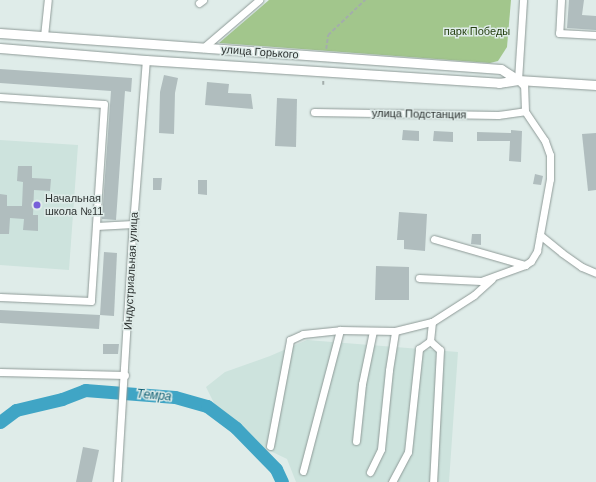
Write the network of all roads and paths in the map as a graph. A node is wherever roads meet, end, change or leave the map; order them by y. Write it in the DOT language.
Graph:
graph roads {
  1 [pos="48,0"];
  2 [pos="259,0"];
  3 [pos="365,0"];
  4 [pos="522,0"];
  5 [pos="561,0"];
  6 [pos="0,33"];
  7 [pos="596,35"];
  8 [pos="44,36"];
  9 [pos="148,44"];
  10 [pos="0,48"];
  11 [pos="203,48"];
  12 [pos="324,57"];
  13 [pos="146,60"];
  14 [pos="324,72"];
  15 [pos="518,80"];
  16 [pos="323,85"];
  17 [pos="596,85"];
  18 [pos="0,97"];
  19 [pos="525,111"];
  20 [pos="314,112"];
  21 [pos="133,224"];
  22 [pos="96,226"];
  23 [pos="540,235"];
  24 [pos="434,239"];
  25 [pos="525,265"];
  26 [pos="596,273"];
  27 [pos="497,275"];
  28 [pos="420,278"];
  29 [pos="0,297"];
  30 [pos="432,322"];
  31 [pos="340,330"];
  32 [pos="373,331"];
  33 [pos="395,331"];
  34 [pos="430,341"];
  35 [pos="0,372"];
  36 [pos="125,375"];
  37 [pos="356,441"];
  38 [pos="270,446"];
  39 [pos="303,471"];
  40 [pos="370,472"];
  41 [pos="117,482"];
  42 [pos="392,482"];
  43 [pos="433,482"];
  1 -- 8 [label="street"];
  2 -- 11 [label="street"];
  3 -- 12 [label="path"];
  4 -- 15 [label="street"];
  5 -- 7 [label="street"];
  6 -- 8 [label="main road, улица Горького"];
  8 -- 9 [label="main road, улица Горького"];
  9 -- 11 [label="main road, улица Горького"];
  9 -- 13 [label="main road"];
  10 -- 13 [label="main road, улица Горького"];
  11 -- 12 [label="main road, улица Горького"];
  12 -- 15 [label="main road, улица Горького"];
  13 -- 14 [label="main road, улица Горького"];
  13 -- 21 [label="street, Индустриальная улица"];
  14 -- 15 [label="main road, улица Горького"];
  14 -- 16 [label="path"];
  15 -- 17 [label="main road, улица Горького"];
  15 -- 19 [label="street"];
  18 -- 22 [label="street"];
  19 -- 20 [label="street, улица Подстанция"];
  19 -- 23 [label="street"];
  21 -- 22 [label="street"];
  21 -- 36 [label="street, Индустриальная улица"];
  22 -- 29 [label="street"];
  23 -- 25 [label="street"];
  23 -- 26 [label="street"];
  24 -- 25 [label="street"];
  25 -- 27 [label="street"];
  27 -- 28 [label="street"];
  27 -- 30 [label="street"];
  30 -- 33 [label="street"];
  30 -- 34 [label="street"];
  31 -- 32 [label="street"];
  31 -- 38 [label="street"];
  31 -- 39 [label="street"];
  32 -- 33 [label="street"];
  32 -- 37 [label="street"];
  33 -- 40 [label="street"];
  34 -- 42 [label="street"];
  34 -- 43 [label="street"];
  35 -- 36 [label="street"];
  36 -- 41 [label="street, Индустриальная улица"];
}
